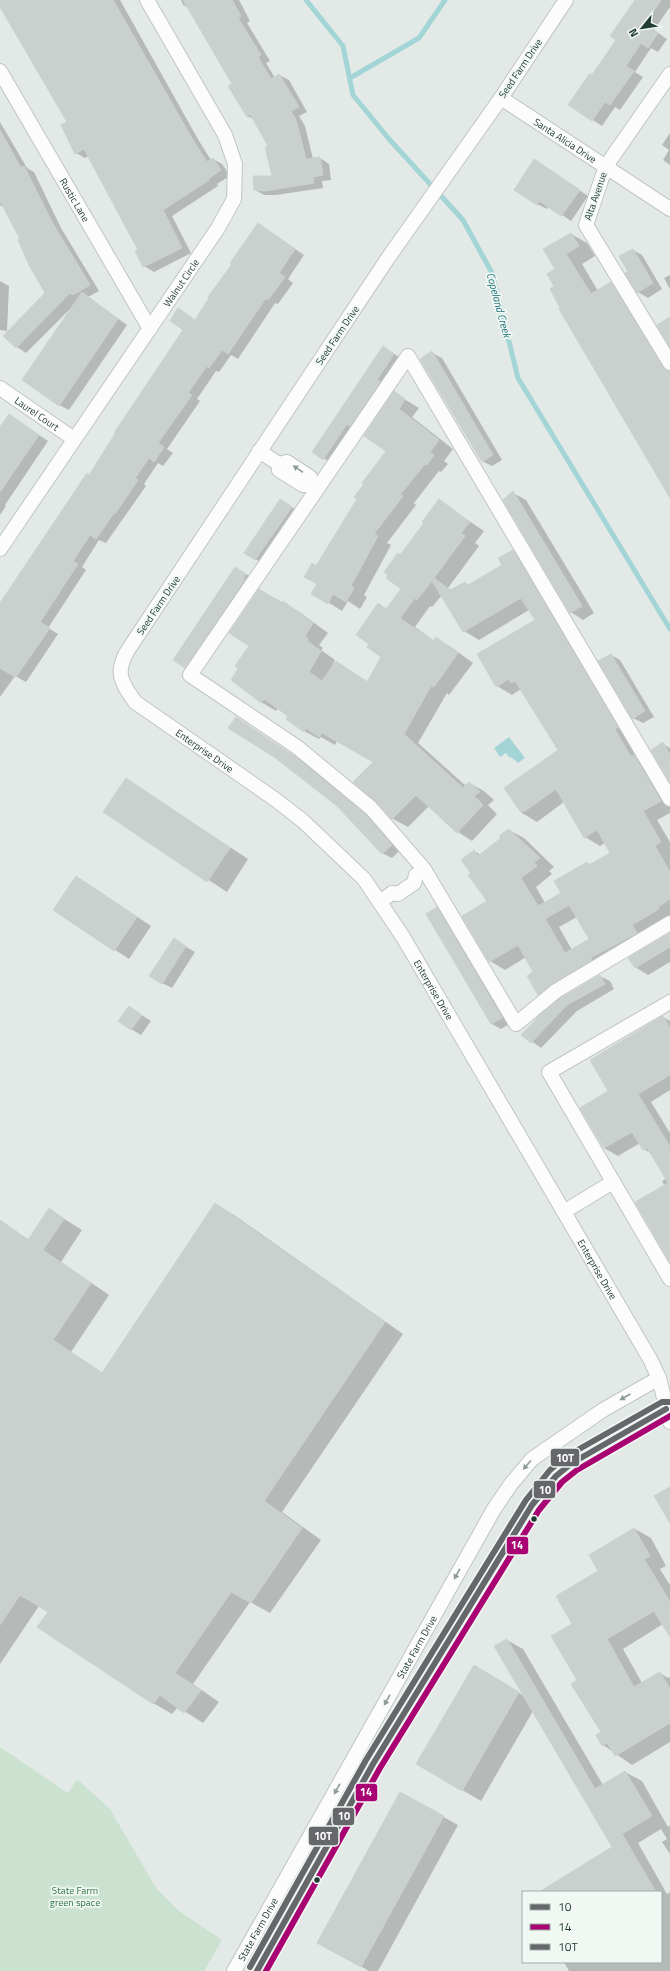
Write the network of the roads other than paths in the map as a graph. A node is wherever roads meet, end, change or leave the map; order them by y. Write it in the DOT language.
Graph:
graph roads {
  1 [pos="147,0"];
  2 [pos="566,0"];
  3 [pos="0,71"];
  4 [pos="670,74"];
  5 [pos="501,98"];
  6 [pos="606,166"];
  7 [pos="670,209"];
  8 [pos="150,329"];
  9 [pos="670,363"];
  10 [pos="0,388"];
  11 [pos="74,439"];
  12 [pos="260,451"];
  13 [pos="314,487"];
  14 [pos="0,549"];
  15 [pos="120,677"];
  16 [pos="670,799"];
  17 [pos="420,872"];
  18 [pos="380,902"];
  19 [pos="670,923"];
  20 [pos="670,1002"];
  21 [pos="613,1182"];
  22 [pos="565,1211"];
  23 [pos="670,1279"];
  24 [pos="660,1378"];
  25 [pos="670,1389"];
  26 [pos="668,1413"];
  27 [pos="234,1971"];
  28 [pos="257,1971"];
  1 -- 8 [label="street, Walnut Circle"];
  2 -- 5 [label="street, Seed Farm Drive"];
  3 -- 8 [label="street, Rustic Lane"];
  4 -- 6 [label="street, Alta Avenue"];
  5 -- 6 [label="street, Santa Alicia Drive"];
  5 -- 12 [label="street, Seed Farm Drive"];
  6 -- 7 [label="street, Santa Alicia Drive"];
  6 -- 9 [label="street, Alta Avenue"];
  8 -- 11 [label="street, Walnut Circle"];
  10 -- 11 [label="street, Laurel Court"];
  11 -- 14 [label="street, Walnut Circle"];
  12 -- 13 [label="street"];
  12 -- 15 [label="street, Seed Farm Drive"];
  13 -- 16 [label="street"];
  13 -- 17 [label="street"];
  15 -- 18 [label="street, Enterprise Drive"];
  17 -- 18 [label="street"];
  17 -- 19 [label="street"];
  18 -- 22 [label="street, Enterprise Drive"];
  20 -- 21 [label="street"];
  21 -- 22 [label="street"];
  21 -- 23 [label="street"];
  22 -- 24 [label="street, Enterprise Drive"];
  24 -- 25 [label="street, Enterprise Drive"];
  24 -- 26 [label="street, Enterprise Drive"];
  24 -- 27 [label="street, State Farm Drive, one-way"];
  26 -- 28 [label="street, State Farm Drive"];
}
